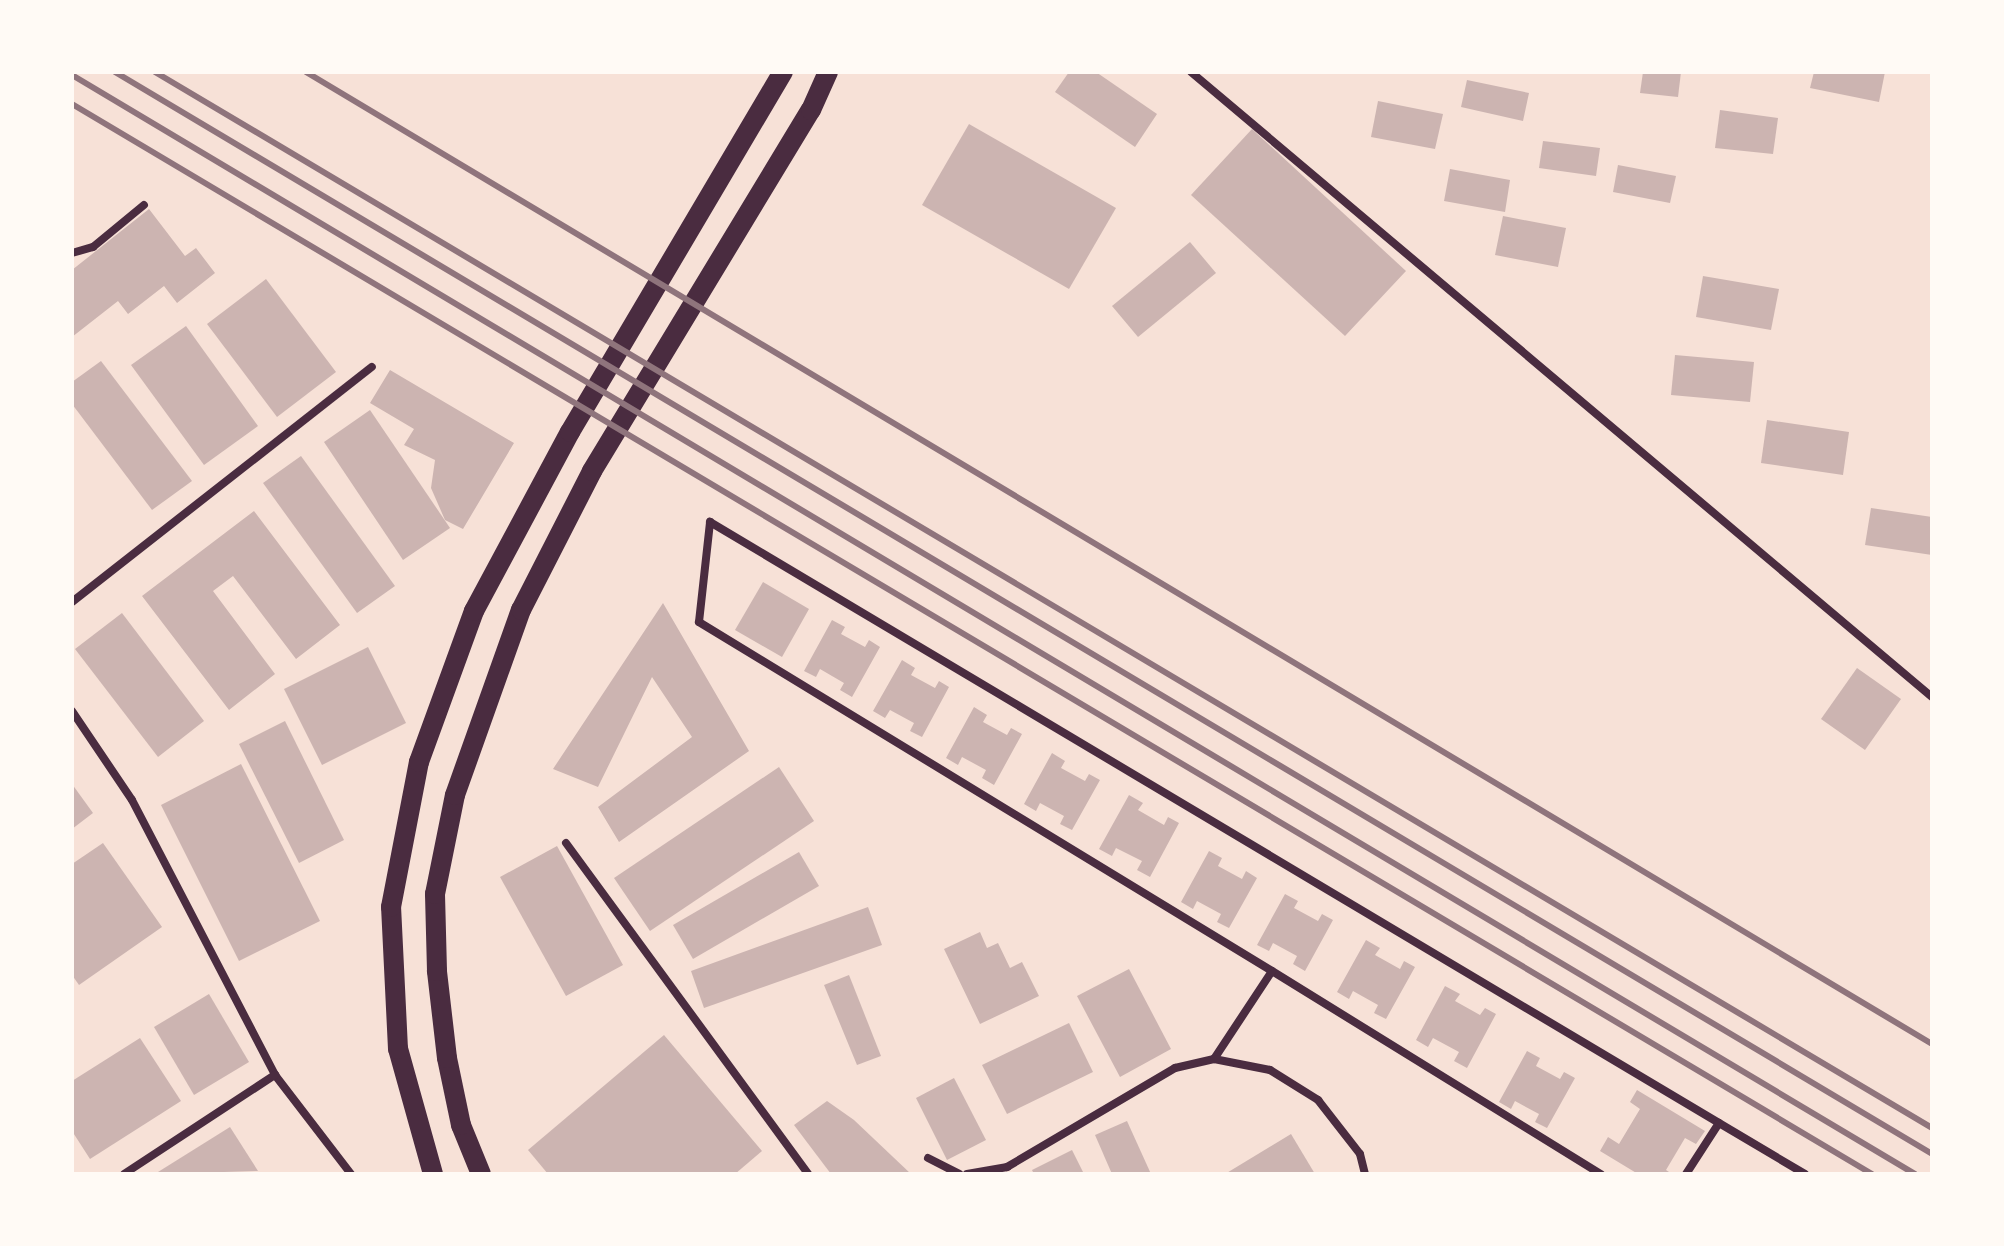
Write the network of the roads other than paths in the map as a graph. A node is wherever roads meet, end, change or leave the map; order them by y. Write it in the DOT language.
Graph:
graph roads {
  1 [pos="783,72"];
  2 [pos="828,72"];
  3 [pos="1191,72"];
  4 [pos="144,205"];
  5 [pos="72,253"];
  6 [pos="372,367"];
  7 [pos="72,602"];
  8 [pos="1932,697"];
  9 [pos="72,711"];
  10 [pos="566,843"];
  11 [pos="1272,971"];
  12 [pos="1214,1059"];
  13 [pos="275,1075"];
  14 [pos="1719,1123"];
  15 [pos="928,1158"];
  16 [pos="124,1174"];
  17 [pos="351,1174"];
  18 [pos="433,1174"];
  19 [pos="481,1174"];
  20 [pos="808,1174"];
  21 [pos="959,1174"];
  22 [pos="967,1174"];
  23 [pos="1365,1174"];
  24 [pos="1601,1174"];
  25 [pos="1686,1174"];
  26 [pos="1805,1174"];
  1 -- 18 [label="main road"];
  2 -- 19 [label="main road"];
  3 -- 8 [label="street"];
  4 -- 5 [label="street"];
  6 -- 7 [label="street"];
  9 -- 13 [label="street"];
  10 -- 20 [label="street"];
  11 -- 12 [label="street"];
  11 -- 14 [label="street"];
  11 -- 24 [label="street"];
  12 -- 22 [label="street"];
  12 -- 23 [label="street"];
  13 -- 16 [label="street"];
  13 -- 17 [label="street"];
  14 -- 25 [label="street"];
  14 -- 26 [label="street"];
  15 -- 21 [label="street"];
}
